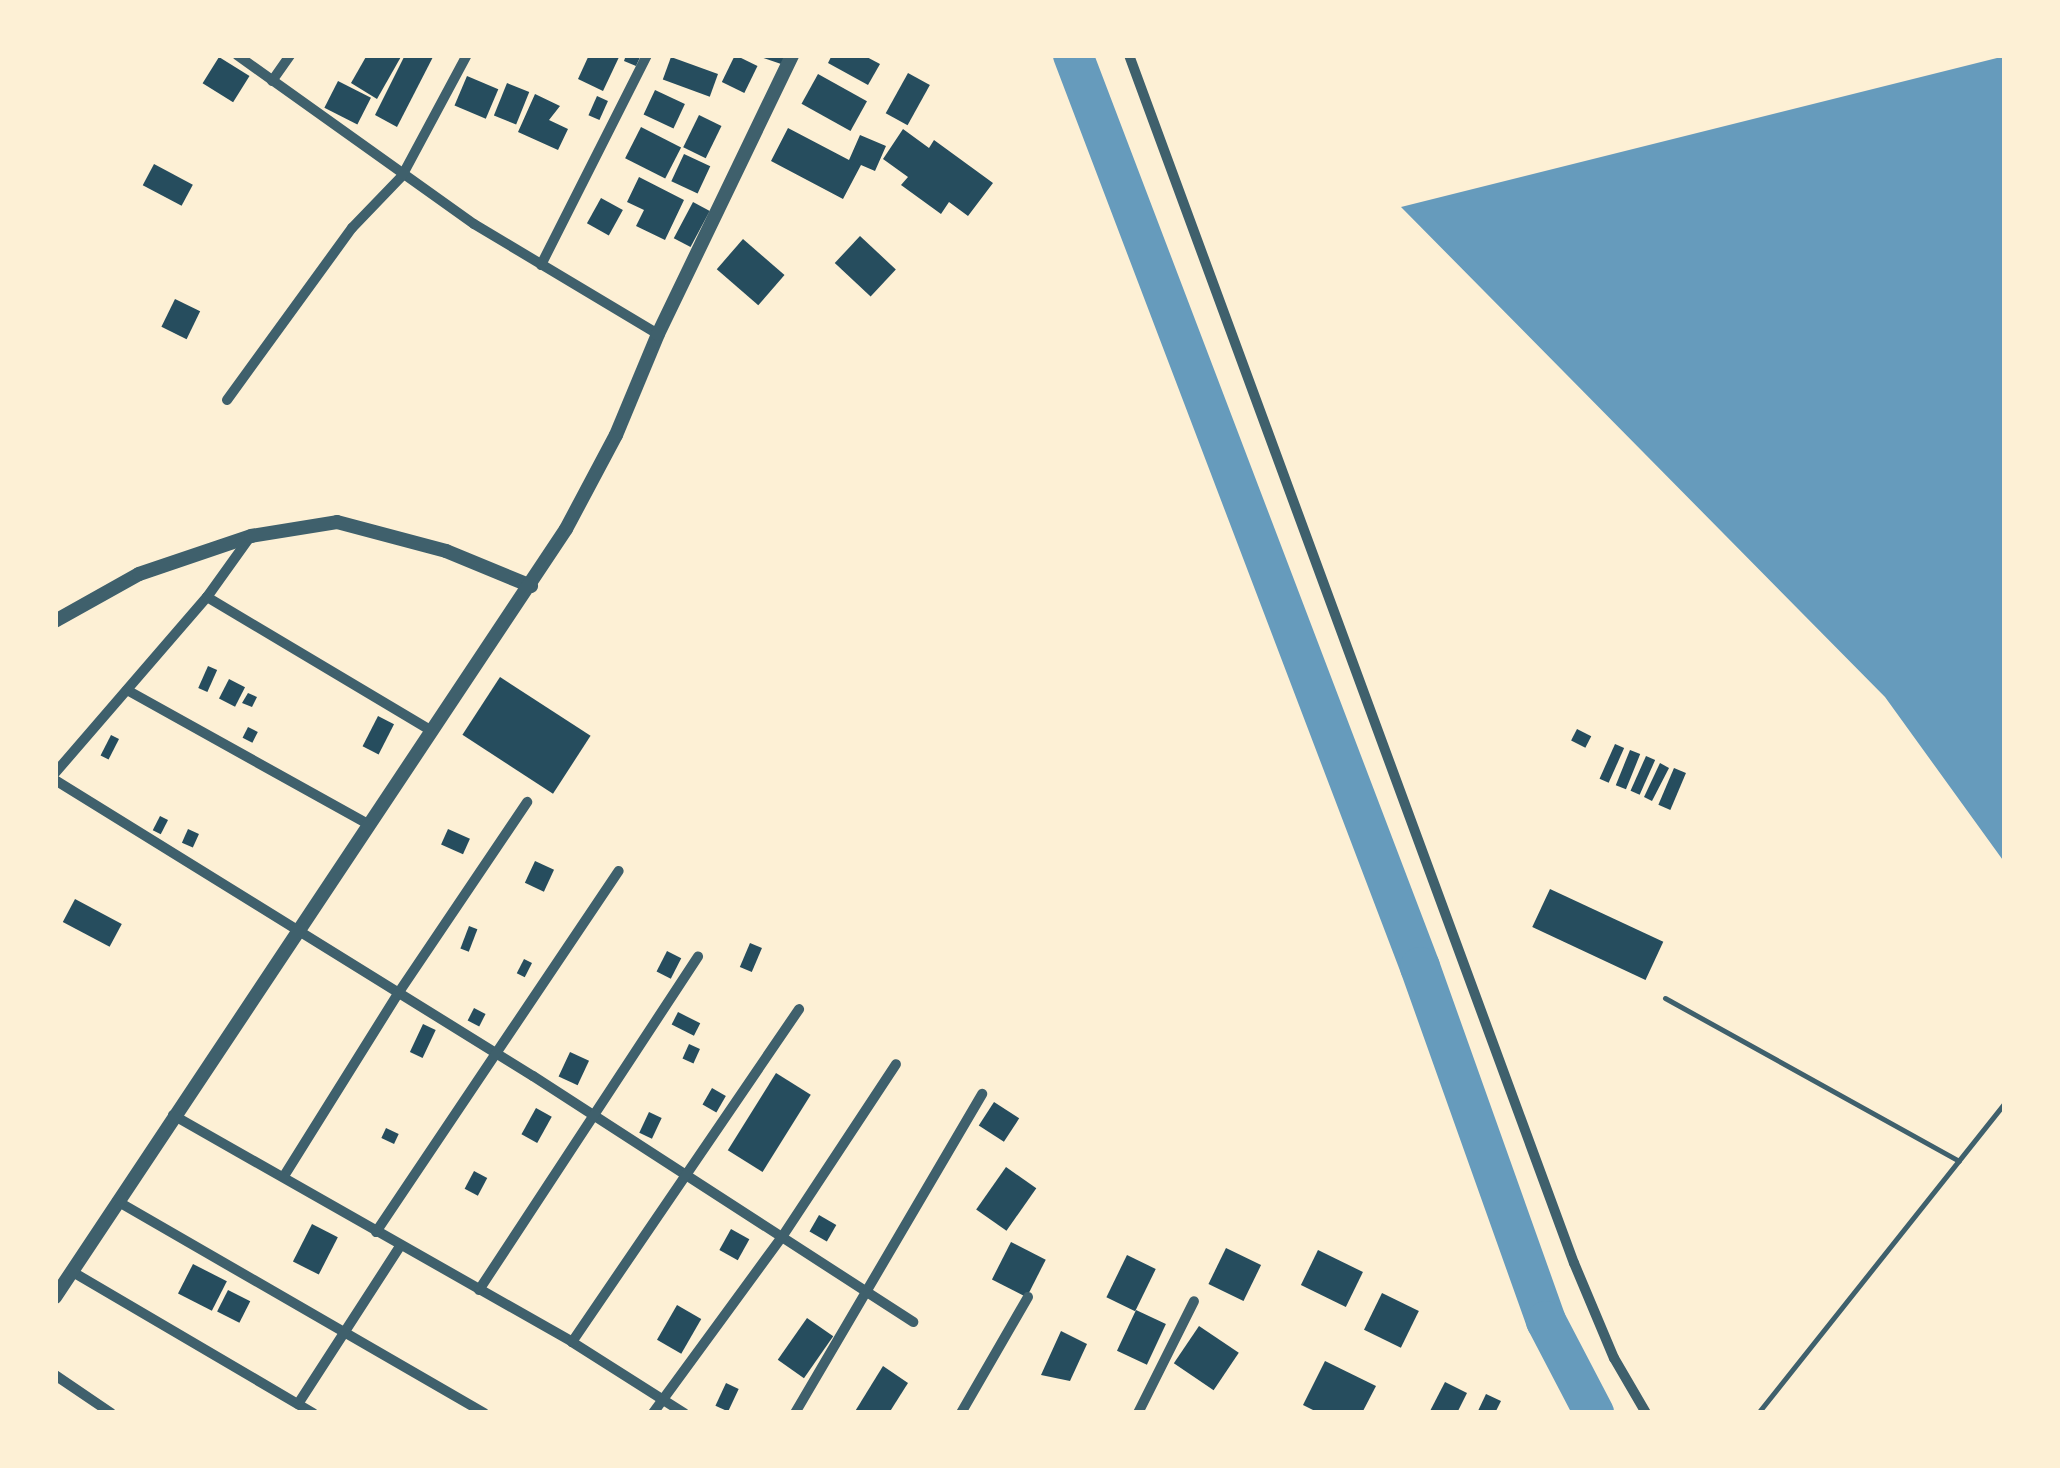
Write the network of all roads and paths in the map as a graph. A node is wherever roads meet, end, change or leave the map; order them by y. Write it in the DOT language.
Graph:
graph roads {
  1 [pos="237,55"];
  2 [pos="290,55"];
  3 [pos="467,55"];
  4 [pos="647,55"];
  5 [pos="792,55"];
  6 [pos="1128,55"];
  7 [pos="272,81"];
  8 [pos="402,176"];
  9 [pos="541,265"];
  10 [pos="658,334"];
  11 [pos="227,400"];
  12 [pos="251,536"];
  13 [pos="531,586"];
  14 [pos="207,597"];
  15 [pos="55,621"];
  16 [pos="127,690"];
  17 [pos="432,731"];
  18 [pos="55,776"];
  19 [pos="527,802"];
  20 [pos="368,824"];
  21 [pos="619,870"];
  22 [pos="296,930"];
  23 [pos="698,956"];
  24 [pos="397,995"];
  25 [pos="1665,998"];
  26 [pos="799,1009"];
  27 [pos="494,1053"];
  28 [pos="896,1064"];
  29 [pos="982,1094"];
  30 [pos="2005,1103"];
  31 [pos="591,1113"];
  32 [pos="173,1116"];
  33 [pos="1958,1161"];
  34 [pos="284,1176"];
  35 [pos="688,1176"];
  36 [pos="118,1201"];
  37 [pos="376,1232"];
  38 [pos="782,1237"];
  39 [pos="400,1245"];
  40 [pos="71,1272"];
  41 [pos="479,1290"];
  42 [pos="868,1294"];
  43 [pos="55,1296"];
  44 [pos="1028,1297"];
  45 [pos="1194,1301"];
  46 [pos="913,1322"];
  47 [pos="345,1332"];
  48 [pos="572,1342"];
  49 [pos="55,1375"];
  50 [pos="662,1400"];
  51 [pos="298,1404"];
  52 [pos="111,1413"];
  53 [pos="313,1413"];
  54 [pos="484,1413"];
  55 [pos="653,1413"];
  56 [pos="684,1413"];
  57 [pos="795,1413"];
  58 [pos="962,1413"];
  59 [pos="1138,1413"];
  60 [pos="1646,1413"];
  61 [pos="1758,1413"];
  1 -- 7 [label="street"];
  2 -- 7 [label="street"];
  3 -- 8 [label="street"];
  4 -- 9 [label="street"];
  5 -- 10 [label="street"];
  6 -- 60 [label="street"];
  7 -- 8 [label="street"];
  8 -- 9 [label="street"];
  8 -- 11 [label="street"];
  9 -- 10 [label="street"];
  10 -- 13 [label="street"];
  12 -- 13 [label="street"];
  12 -- 14 [label="street"];
  12 -- 15 [label="street"];
  13 -- 17 [label="street"];
  14 -- 16 [label="street"];
  14 -- 17 [label="street"];
  16 -- 18 [label="street"];
  16 -- 20 [label="street"];
  17 -- 20 [label="street"];
  18 -- 22 [label="street"];
  19 -- 24 [label="street"];
  20 -- 22 [label="street"];
  21 -- 27 [label="street"];
  22 -- 24 [label="street"];
  22 -- 32 [label="street"];
  23 -- 31 [label="street"];
  24 -- 27 [label="street"];
  24 -- 34 [label="street"];
  25 -- 33 [label="lane"];
  26 -- 35 [label="street"];
  27 -- 31 [label="street"];
  27 -- 37 [label="street"];
  28 -- 38 [label="street"];
  29 -- 42 [label="street"];
  30 -- 33 [label="lane"];
  31 -- 35 [label="street"];
  31 -- 41 [label="street"];
  32 -- 34 [label="street"];
  32 -- 36 [label="street"];
  33 -- 61 [label="lane"];
  34 -- 37 [label="street"];
  35 -- 38 [label="street"];
  35 -- 48 [label="street"];
  36 -- 40 [label="street"];
  36 -- 47 [label="street"];
  37 -- 39 [label="street"];
  38 -- 42 [label="street"];
  38 -- 50 [label="street"];
  39 -- 41 [label="street"];
  39 -- 47 [label="street"];
  40 -- 43 [label="street"];
  40 -- 51 [label="street"];
  41 -- 48 [label="street"];
  42 -- 46 [label="street"];
  42 -- 57 [label="street"];
  44 -- 58 [label="street"];
  45 -- 59 [label="street"];
  47 -- 51 [label="street"];
  47 -- 54 [label="street"];
  48 -- 50 [label="street"];
  49 -- 52 [label="street"];
  50 -- 55 [label="street"];
  50 -- 56 [label="street"];
  51 -- 53 [label="street"];
}
